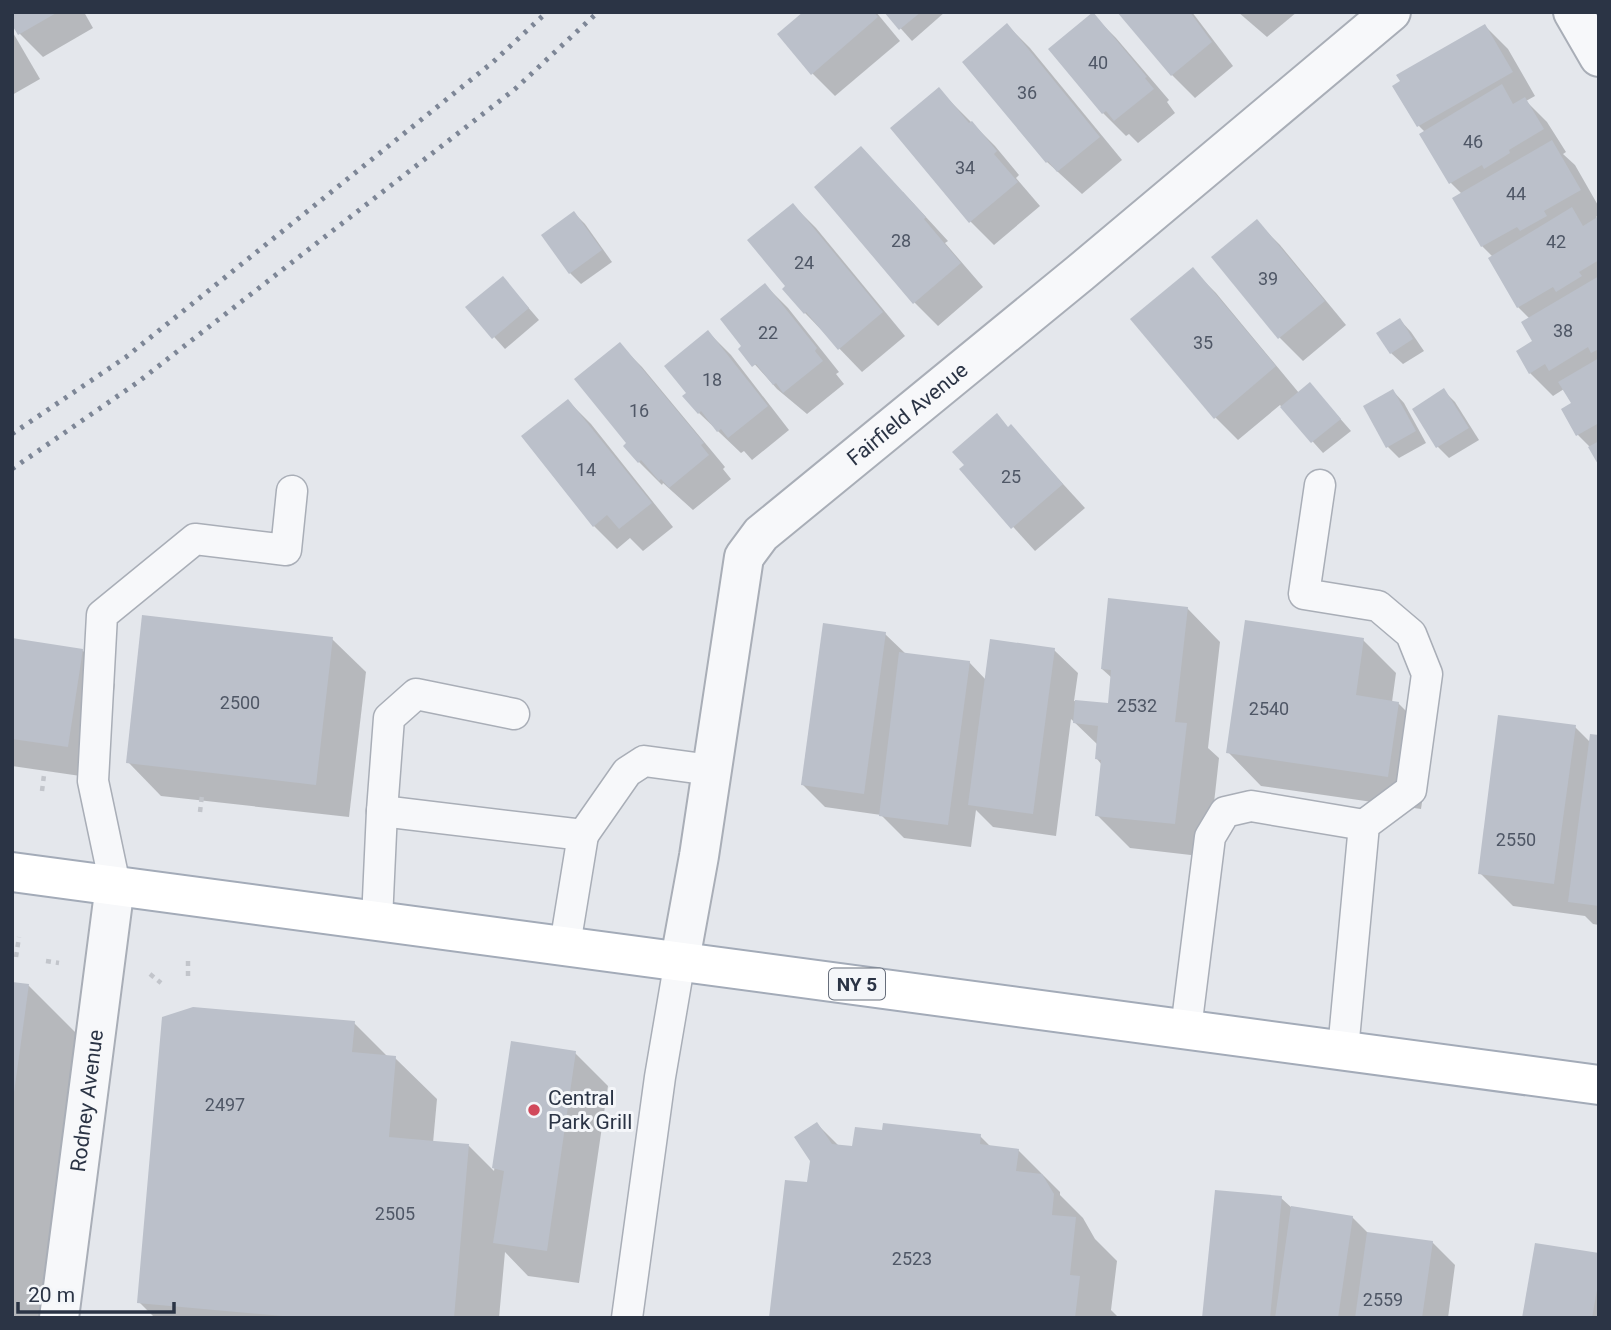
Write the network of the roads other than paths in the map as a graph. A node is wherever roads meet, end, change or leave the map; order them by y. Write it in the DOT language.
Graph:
graph roads {
  1 [pos="1391,12"];
  2 [pos="1573,12"];
  3 [pos="1599,57"];
  4 [pos="1320,485"];
  5 [pos="292,491"];
  6 [pos="514,714"];
  7 [pos="711,770"];
  8 [pos="382,811"];
  9 [pos="1364,825"];
  10 [pos="583,835"];
  11 [pos="12,872"];
  12 [pos="115,885"];
  13 [pos="377,920"];
  14 [pos="565,945"];
  15 [pos="680,960"];
  16 [pos="1186,1029"];
  17 [pos="1343,1050"];
  18 [pos="1599,1085"];
  19 [pos="59,1318"];
  20 [pos="628,1318"];
  1 -- 7 [label="street, Fairfield Avenue"];
  2 -- 3 [label="street"];
  4 -- 9 [label="lane"];
  5 -- 12 [label="lane"];
  6 -- 8 [label="lane"];
  7 -- 10 [label="lane"];
  7 -- 15 [label="street, Fairfield Avenue"];
  8 -- 10 [label="lane"];
  8 -- 13 [label="lane"];
  9 -- 16 [label="lane"];
  9 -- 17 [label="lane"];
  10 -- 14 [label="lane"];
  11 -- 12 [label="main road, NY 5"];
  12 -- 13 [label="main road, NY 5"];
  12 -- 19 [label="street, Rodney Avenue"];
  13 -- 14 [label="main road, NY 5"];
  14 -- 15 [label="main road, NY 5"];
  15 -- 16 [label="main road, NY 5"];
  15 -- 20 [label="lane"];
  16 -- 17 [label="main road, NY 5"];
  17 -- 18 [label="main road, NY 5"];
}
